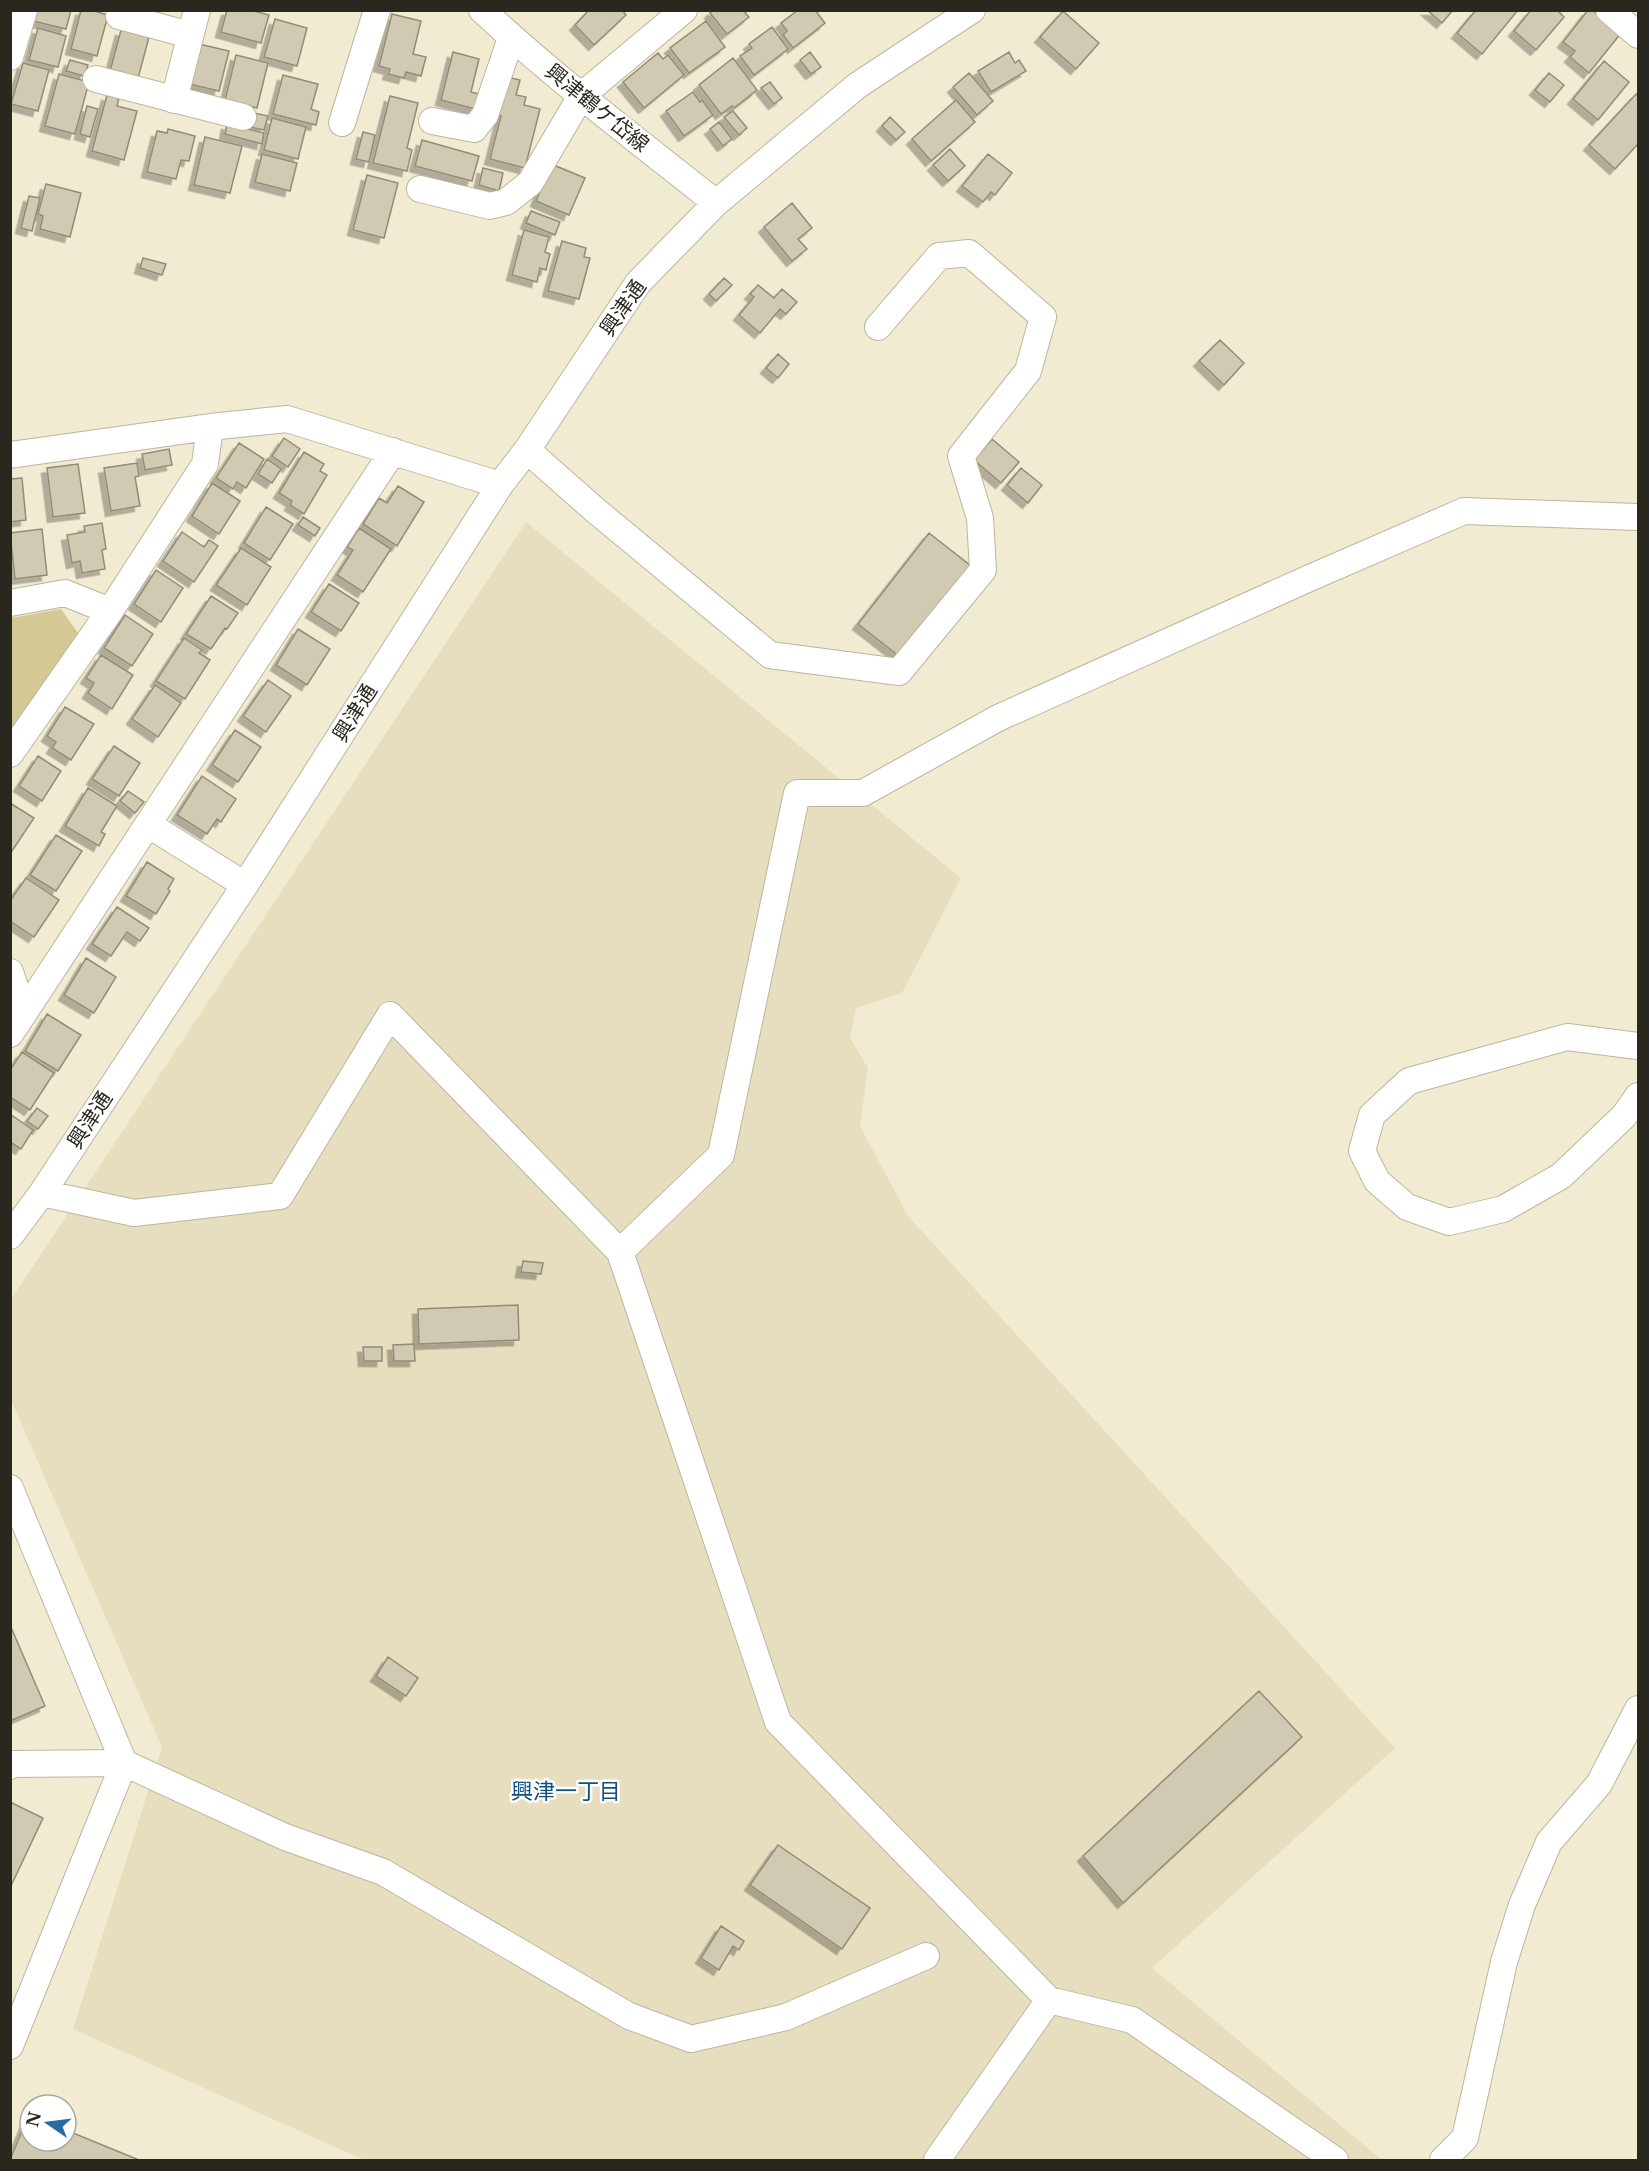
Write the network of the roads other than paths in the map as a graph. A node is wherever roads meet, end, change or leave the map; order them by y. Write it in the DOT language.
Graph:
graph roads {
  1 [pos="24,10"];
  2 [pos="197,10"];
  3 [pos="377,10"];
  4 [pos="482,10"];
  5 [pos="684,10"];
  6 [pos="1609,10"];
  7 [pos="960,14"];
  8 [pos="119,16"];
  9 [pos="190,35"];
  10 [pos="1638,35"];
  11 [pos="511,38"];
  12 [pos="10,57"];
  13 [pos="96,79"];
  14 [pos="581,96"];
  15 [pos="174,100"];
  16 [pos="243,117"];
  17 [pos="432,121"];
  18 [pos="342,123"];
  19 [pos="420,189"];
  20 [pos="716,203"];
  21 [pos="878,327"];
  22 [pos="210,427"];
  23 [pos="527,450"];
  24 [pos="393,451"];
  25 [pos="10,455"];
  26 [pos="500,485"];
  27 [pos="1638,517"];
  28 [pos="10,603"];
  29 [pos="110,611"];
  30 [pos="10,754"];
  31 [pos="149,825"];
  32 [pos="245,885"];
  33 [pos="10,972"];
  34 [pos="17,1023"];
  35 [pos="1638,1046"];
  36 [pos="1638,1096"];
  37 [pos="42,1193"];
  38 [pos="10,1236"];
  39 [pos="620,1252"];
  40 [pos="10,1488"];
  41 [pos="1638,1709"];
  42 [pos="11,1763"];
  43 [pos="124,1763"];
  44 [pos="926,1956"];
  45 [pos="1048,2000"];
  46 [pos="10,2046"];
  47 [pos="937,2160"];
  48 [pos="1335,2160"];
  49 [pos="1443,2160"];
  1 -- 12 [label="street"];
  2 -- 9 [label="street"];
  3 -- 18 [label="street"];
  4 -- 11 [label="street, 興津鶴ケ岱線"];
  5 -- 14 [label="street"];
  6 -- 10 [label="street"];
  7 -- 20 [label="street, 興津通"];
  8 -- 9 [label="street"];
  9 -- 15 [label="street"];
  11 -- 14 [label="street, 興津鶴ケ岱線"];
  11 -- 17 [label="street"];
  13 -- 15 [label="street"];
  14 -- 19 [label="street"];
  14 -- 20 [label="street, 興津鶴ケ岱線"];
  15 -- 16 [label="street"];
  20 -- 23 [label="street, 興津通"];
  21 -- 23 [label="street"];
  22 -- 24 [label="street"];
  22 -- 25 [label="street"];
  22 -- 29 [label="street"];
  23 -- 26 [label="street, 興津通"];
  24 -- 26 [label="street"];
  24 -- 31 [label="street"];
  26 -- 32 [label="street, 興津通"];
  27 -- 39 [label="street"];
  28 -- 29 [label="street"];
  29 -- 30 [label="street"];
  31 -- 32 [label="street"];
  31 -- 34 [label="street"];
  32 -- 37 [label="street, 興津通"];
  33 -- 34 [label="street"];
  35 -- 36 [label="street"];
  37 -- 38 [label="street, 興津通"];
  37 -- 39 [label="street"];
  39 -- 45 [label="street"];
  40 -- 43 [label="street"];
  41 -- 49 [label="street"];
  42 -- 43 [label="street"];
  43 -- 44 [label="street"];
  43 -- 46 [label="street"];
  45 -- 47 [label="street"];
  45 -- 48 [label="street"];
}
